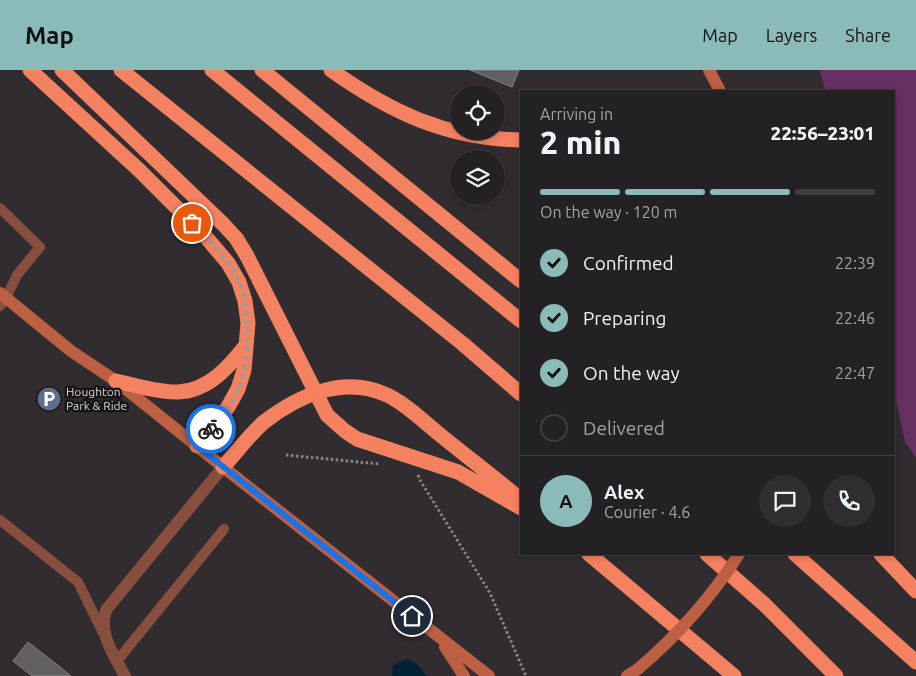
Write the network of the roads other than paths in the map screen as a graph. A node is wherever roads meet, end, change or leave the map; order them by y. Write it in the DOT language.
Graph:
graph roads {
  1 [pos="30,70"];
  2 [pos="62,70"];
  3 [pos="122,70"];
  4 [pos="212,70"];
  5 [pos="262,70"];
  6 [pos="332,70"];
  7 [pos="709,70"];
  8 [pos="719,90"];
  9 [pos="520,140"];
  10 [pos="0,208"];
  11 [pos="520,280"];
  12 [pos="2,299"];
  13 [pos="520,320"];
  14 [pos="246,345"];
  15 [pos="116,381"];
  16 [pos="316,392"];
  17 [pos="520,393"];
  18 [pos="197,446"];
  19 [pos="223,467"];
  20 [pos="520,499"];
  21 [pos="520,507"];
  22 [pos="0,520"];
  23 [pos="224,529"];
  24 [pos="590,555"];
  25 [pos="708,555"];
  26 [pos="738,555"];
  27 [pos="796,555"];
  28 [pos="807,555"];
  29 [pos="882,555"];
  30 [pos="814,570"];
  31 [pos="916,591"];
  32 [pos="104,634"];
  33 [pos="440,639"];
  34 [pos="117,661"];
  35 [pos="916,662"];
  36 [pos="125,676"];
  37 [pos="464,676"];
  38 [pos="489,676"];
  39 [pos="627,676"];
  40 [pos="734,676"];
  41 [pos="836,676"];
  1 -- 14 [label="highway"];
  2 -- 16 [label="highway"];
  3 -- 17 [label="highway"];
  4 -- 13 [label="highway"];
  5 -- 11 [label="highway"];
  6 -- 9 [label="highway"];
  7 -- 8 [label="main road"];
  10 -- 12 [label="lane"];
  12 -- 15 [label="main road"];
  14 -- 15 [label="highway"];
  14 -- 18 [label="highway"];
  15 -- 18 [label="main road"];
  16 -- 19 [label="highway"];
  16 -- 20 [label="highway"];
  16 -- 21 [label="highway"];
  18 -- 19 [label="main road"];
  19 -- 32 [label="street"];
  19 -- 33 [label="main road"];
  22 -- 32 [label="lane"];
  23 -- 34 [label="lane"];
  24 -- 40 [label="highway"];
  25 -- 41 [label="highway"];
  26 -- 39 [label="main road, bridge"];
  27 -- 30 [label="highway"];
  28 -- 30 [label="highway"];
  29 -- 31 [label="highway"];
  30 -- 35 [label="highway"];
  32 -- 34 [label="street"];
  33 -- 37 [label="main road"];
  33 -- 38 [label="main road"];
  34 -- 36 [label="street"];
}
